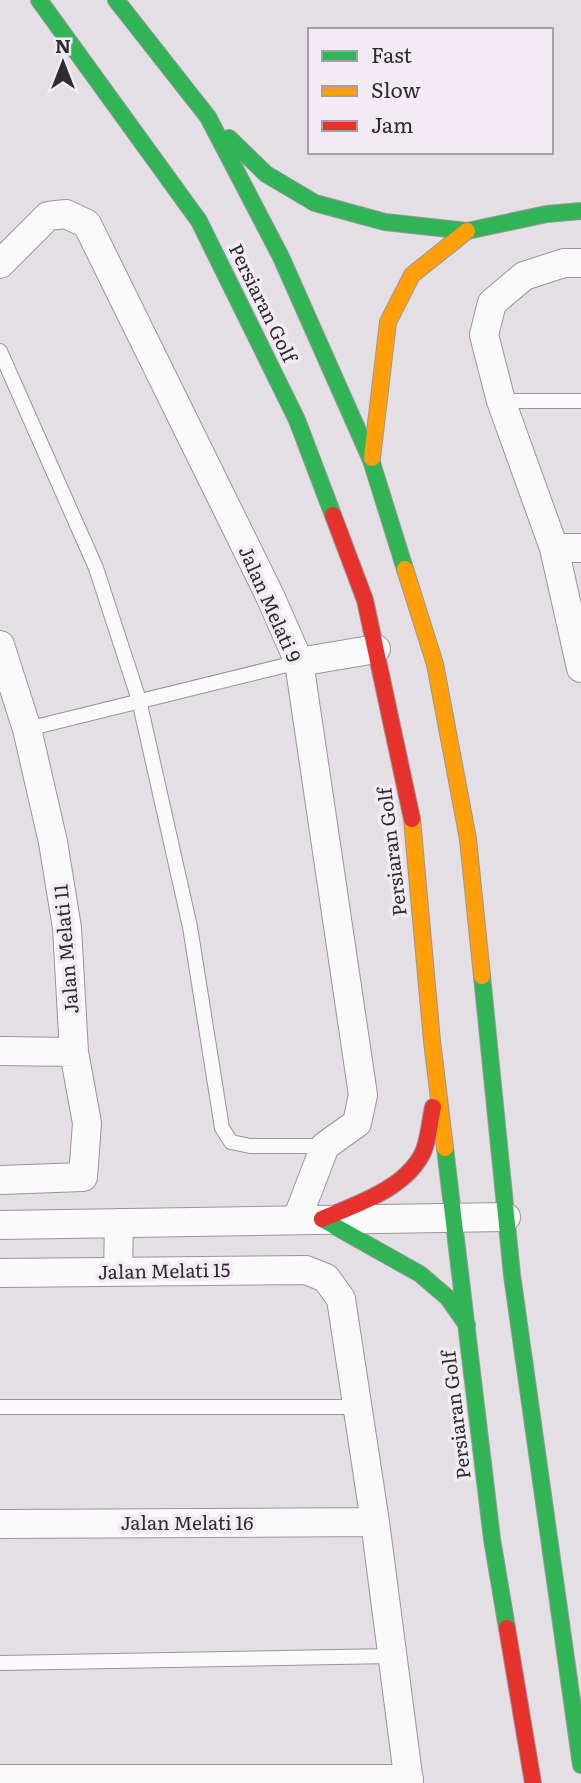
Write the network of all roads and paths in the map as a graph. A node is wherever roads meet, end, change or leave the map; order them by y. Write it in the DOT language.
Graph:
graph roads {
  1 [pos="39,0"];
  2 [pos="116,0"];
  3 [pos="208,117"];
  4 [pos="572,195"];
  5 [pos="581,211"];
  6 [pos="547,214"];
  7 [pos="467,232"];
  8 [pos="581,263"];
  9 [pos="0,264"];
  10 [pos="0,351"];
  11 [pos="501,401"];
  12 [pos="581,401"];
  13 [pos="371,460"];
  14 [pos="568,548"];
  15 [pos="0,645"];
  16 [pos="376,649"];
  17 [pos="299,662"];
  18 [pos="581,668"];
  19 [pos="139,700"];
  20 [pos="27,729"];
  21 [pos="0,1051"];
  22 [pos="74,1052"];
  23 [pos="438,1087"];
  24 [pos="325,1146"];
  25 [pos="0,1180"];
  26 [pos="454,1217"];
  27 [pos="506,1217"];
  28 [pos="310,1219"];
  29 [pos="119,1223"];
  30 [pos="0,1225"];
  31 [pos="118,1272"];
  32 [pos="0,1273"];
  33 [pos="467,1325"];
  34 [pos="0,1407"];
  35 [pos="356,1407"];
  36 [pos="374,1522"];
  37 [pos="0,1524"];
  38 [pos="393,1656"];
  39 [pos="0,1663"];
  40 [pos="581,1765"];
  41 [pos="0,1779"];
  42 [pos="409,1781"];
  43 [pos="533,1783"];
  1 -- 16 [label="street, Persiaran Golf"];
  2 -- 3 [label="street, Persiaran Golf"];
  3 -- 7 [label="street"];
  3 -- 13 [label="street, Persiaran Golf"];
  4 -- 6 [label="street"];
  5 -- 6 [label="street"];
  6 -- 7 [label="street"];
  7 -- 13 [label="street"];
  8 -- 11 [label="street"];
  9 -- 17 [label="street, Jalan Melati 9"];
  10 -- 19 [label="lane"];
  11 -- 12 [label="lane"];
  11 -- 14 [label="street"];
  13 -- 27 [label="street, Persiaran Golf"];
  14 -- 18 [label="street"];
  15 -- 20 [label="street, Jalan Melati 11"];
  16 -- 17 [label="street"];
  16 -- 23 [label="street, Persiaran Golf"];
  17 -- 19 [label="lane"];
  17 -- 24 [label="street, Jalan Melati 9"];
  19 -- 20 [label="lane"];
  19 -- 24 [label="lane"];
  20 -- 22 [label="street, Jalan Melati 11"];
  21 -- 22 [label="street"];
  22 -- 25 [label="street, Jalan Melati 11"];
  23 -- 26 [label="street, Persiaran Golf"];
  23 -- 28 [label="street"];
  24 -- 28 [label="street"];
  26 -- 27 [label="street"];
  26 -- 28 [label="street"];
  26 -- 33 [label="street, Persiaran Golf"];
  27 -- 40 [label="street, Persiaran Golf"];
  28 -- 29 [label="street"];
  28 -- 33 [label="street"];
  29 -- 30 [label="street"];
  29 -- 31 [label="street"];
  31 -- 32 [label="street, Jalan Melati 15"];
  31 -- 35 [label="street, Jalan Melati 15"];
  33 -- 43 [label="street, Persiaran Golf"];
  34 -- 35 [label="lane"];
  35 -- 36 [label="street"];
  36 -- 37 [label="street, Jalan Melati 16"];
  36 -- 38 [label="street"];
  38 -- 39 [label="lane"];
  38 -- 42 [label="street"];
  41 -- 42 [label="street"];
}
